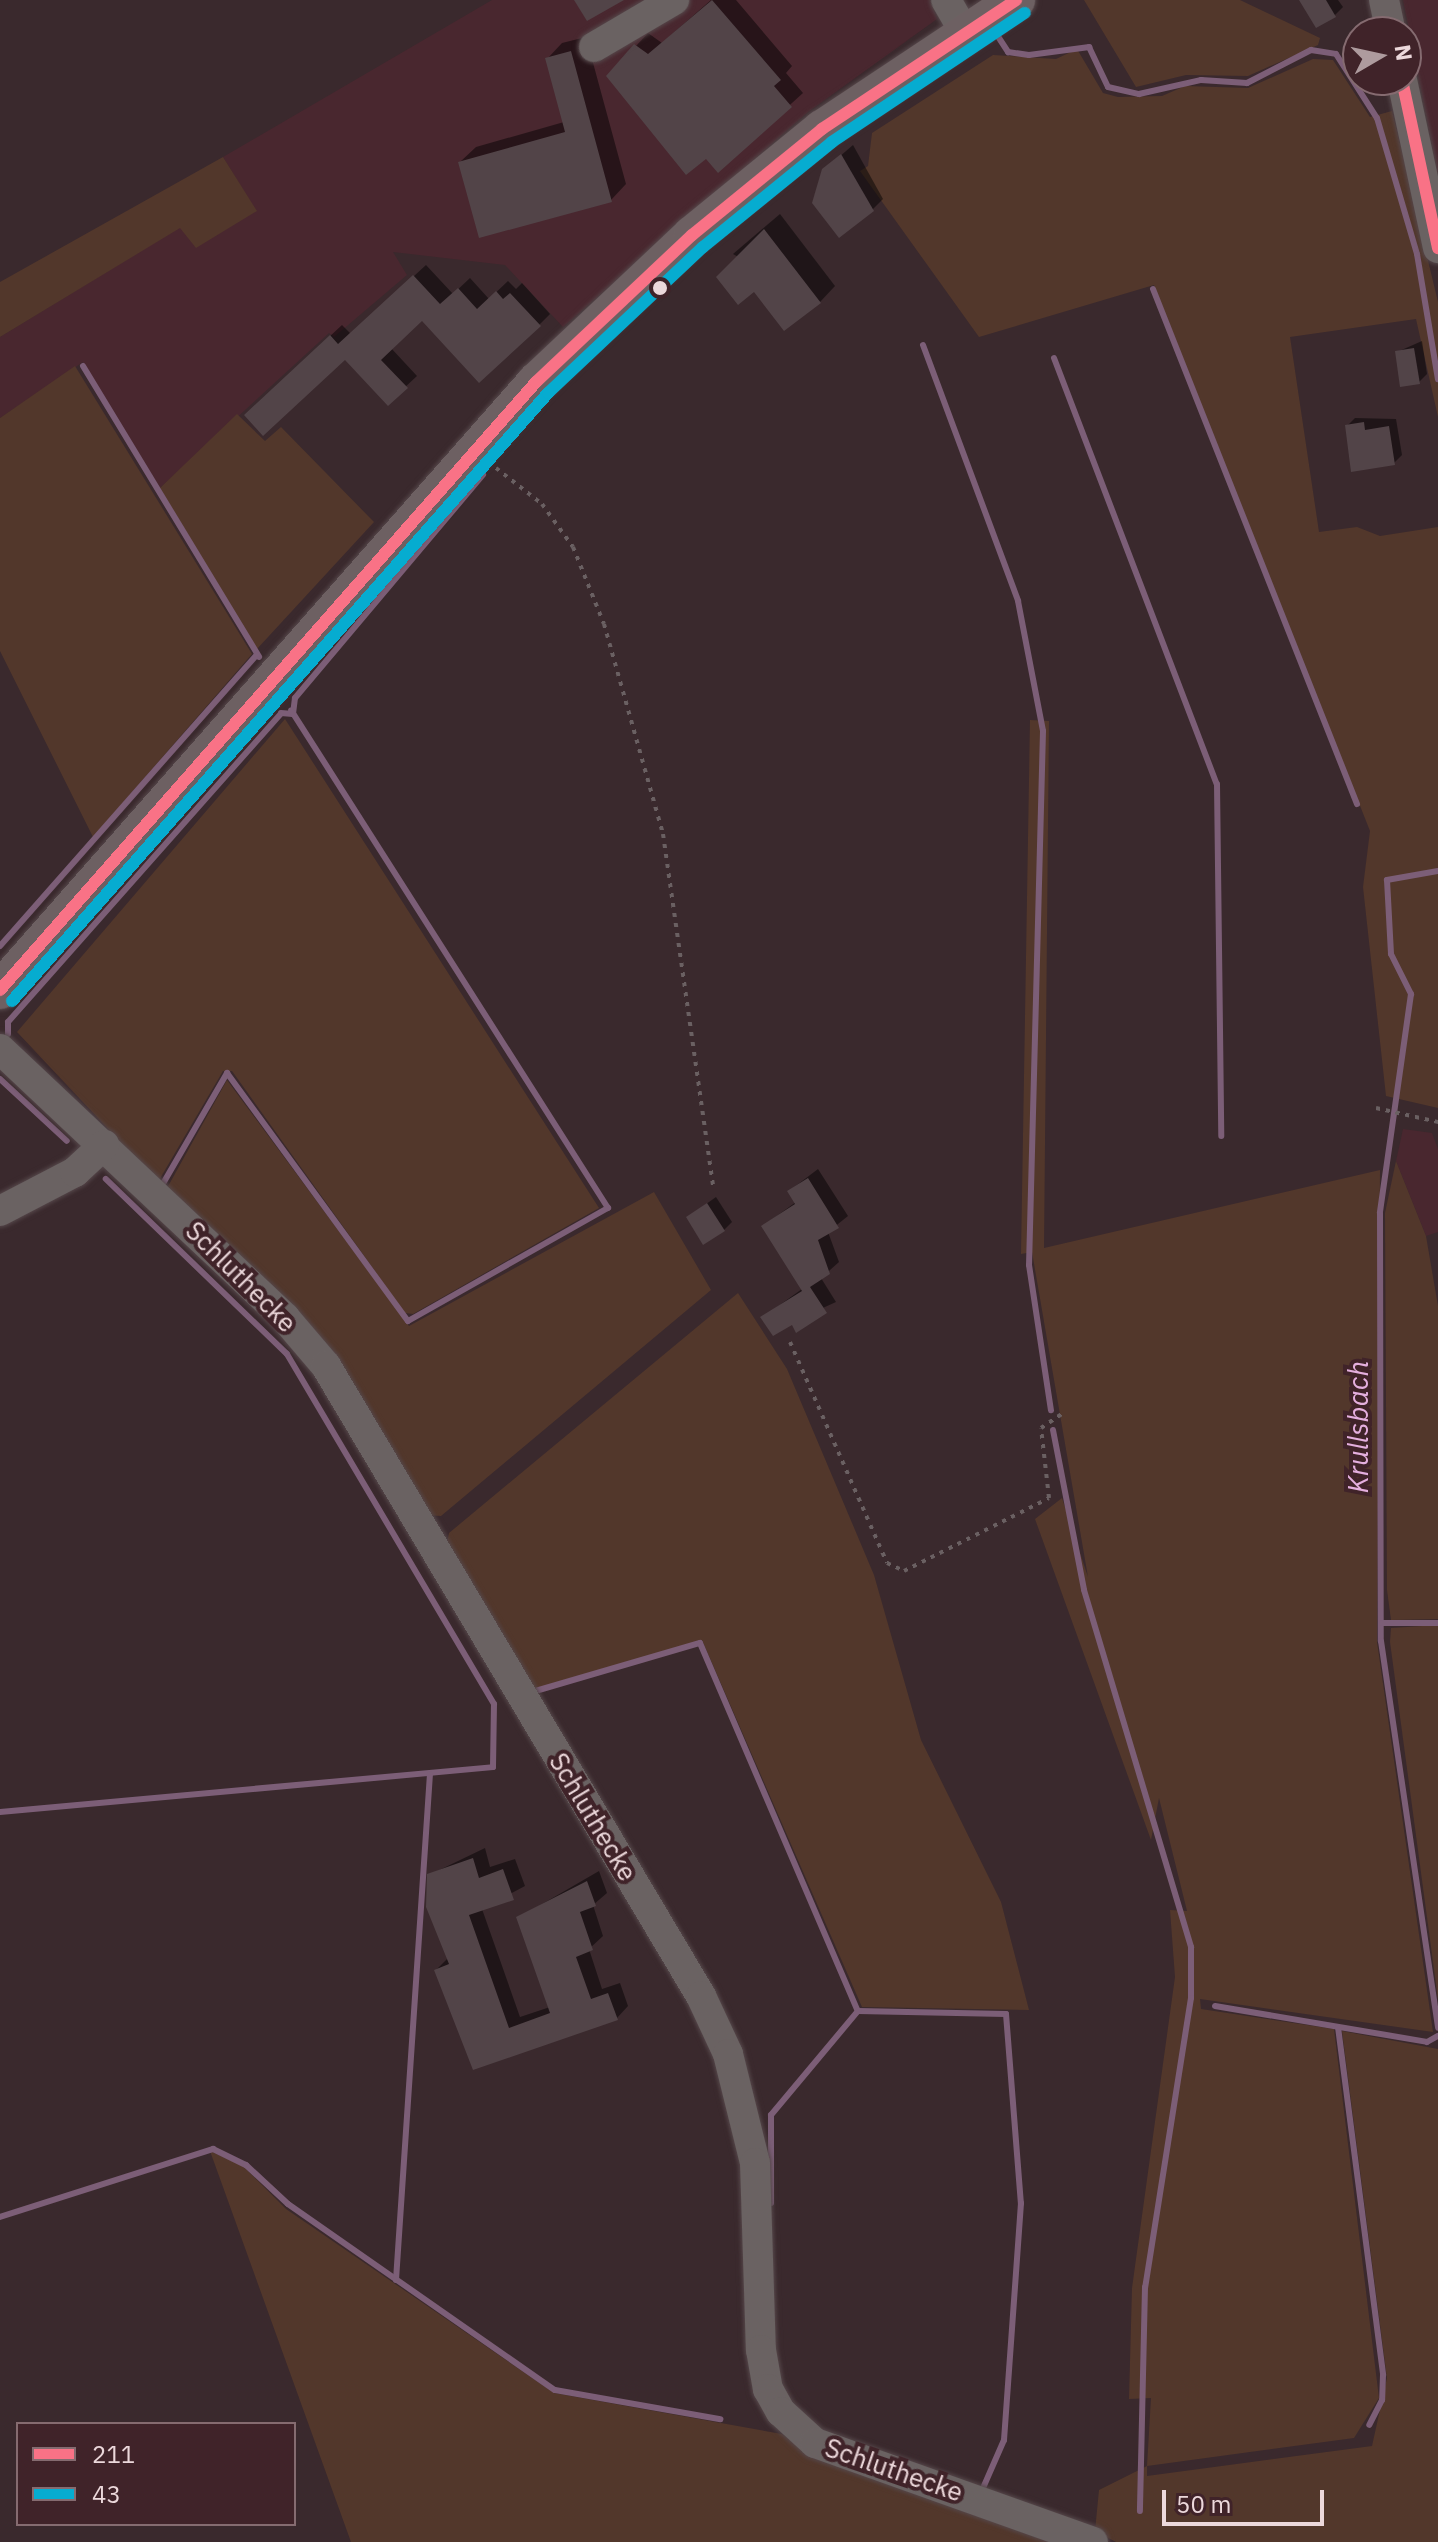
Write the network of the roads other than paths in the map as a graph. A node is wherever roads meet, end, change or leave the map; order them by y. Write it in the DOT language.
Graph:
graph roads {
  1 [pos="674,0"];
  2 [pos="1016,0"];
  3 [pos="955,16"];
  4 [pos="594,47"];
  5 [pos="1407,96"];
  6 [pos="1432,186"];
  7 [pos="1438,248"];
  8 [pos="0,990"];
  9 [pos="0,1049"];
  10 [pos="104,1145"];
  11 [pos="0,1211"];
  12 [pos="1093,2542"];
  1 -- 4 [label="street"];
  2 -- 3 [label="main road"];
  3 -- 8 [label="main road"];
  5 -- 6 [label="street"];
  6 -- 7 [label="street"];
  9 -- 10 [label="street, Schluthecke"];
  10 -- 11 [label="street"];
  10 -- 12 [label="street, Schluthecke"];
}
